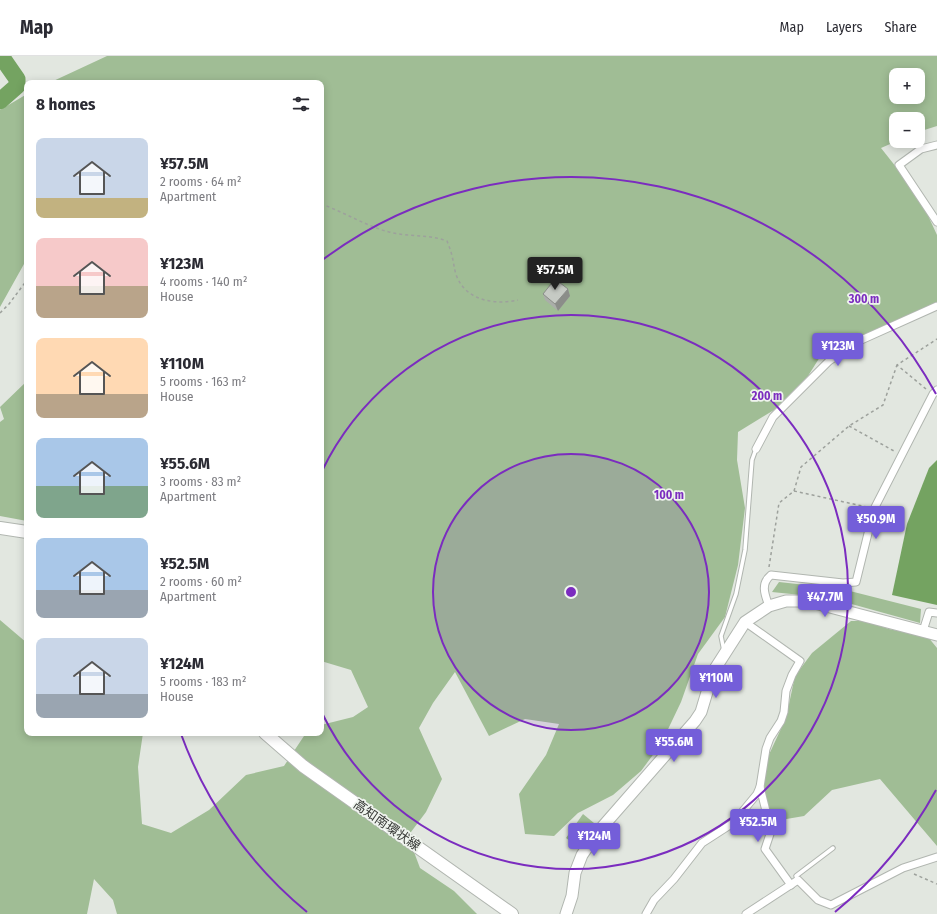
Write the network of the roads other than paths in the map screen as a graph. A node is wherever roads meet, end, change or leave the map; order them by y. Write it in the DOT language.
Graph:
graph roads {
  1 [pos="937,145"];
  2 [pos="937,222"];
  3 [pos="937,306"];
  4 [pos="935,392"];
  5 [pos="756,449"];
  6 [pos="0,528"];
  7 [pos="24,532"];
  8 [pos="769,606"];
  9 [pos="937,613"];
  10 [pos="745,622"];
  11 [pos="923,631"];
  12 [pos="937,635"];
  13 [pos="725,654"];
  14 [pos="268,736"];
  15 [pos="760,787"];
  16 [pos="833,848"];
  17 [pos="937,857"];
  18 [pos="798,880"];
  19 [pos="791,885"];
  20 [pos="512,914"];
  21 [pos="566,914"];
  22 [pos="646,914"];
  23 [pos="746,914"];
  1 -- 2 [label="street"];
  3 -- 5 [label="street"];
  4 -- 8 [label="street"];
  5 -- 13 [label="lane"];
  6 -- 7 [label="main road"];
  8 -- 10 [label="street"];
  8 -- 11 [label="street"];
  9 -- 11 [label="street"];
  10 -- 13 [label="street"];
  10 -- 15 [label="street"];
  11 -- 12 [label="street"];
  13 -- 21 [label="street"];
  14 -- 20 [label="main road, 高知南環状線"];
  15 -- 19 [label="street"];
  15 -- 22 [label="street"];
  16 -- 18 [label="lane"];
  17 -- 18 [label="street"];
  18 -- 19 [label="street"];
  19 -- 23 [label="street"];
}
